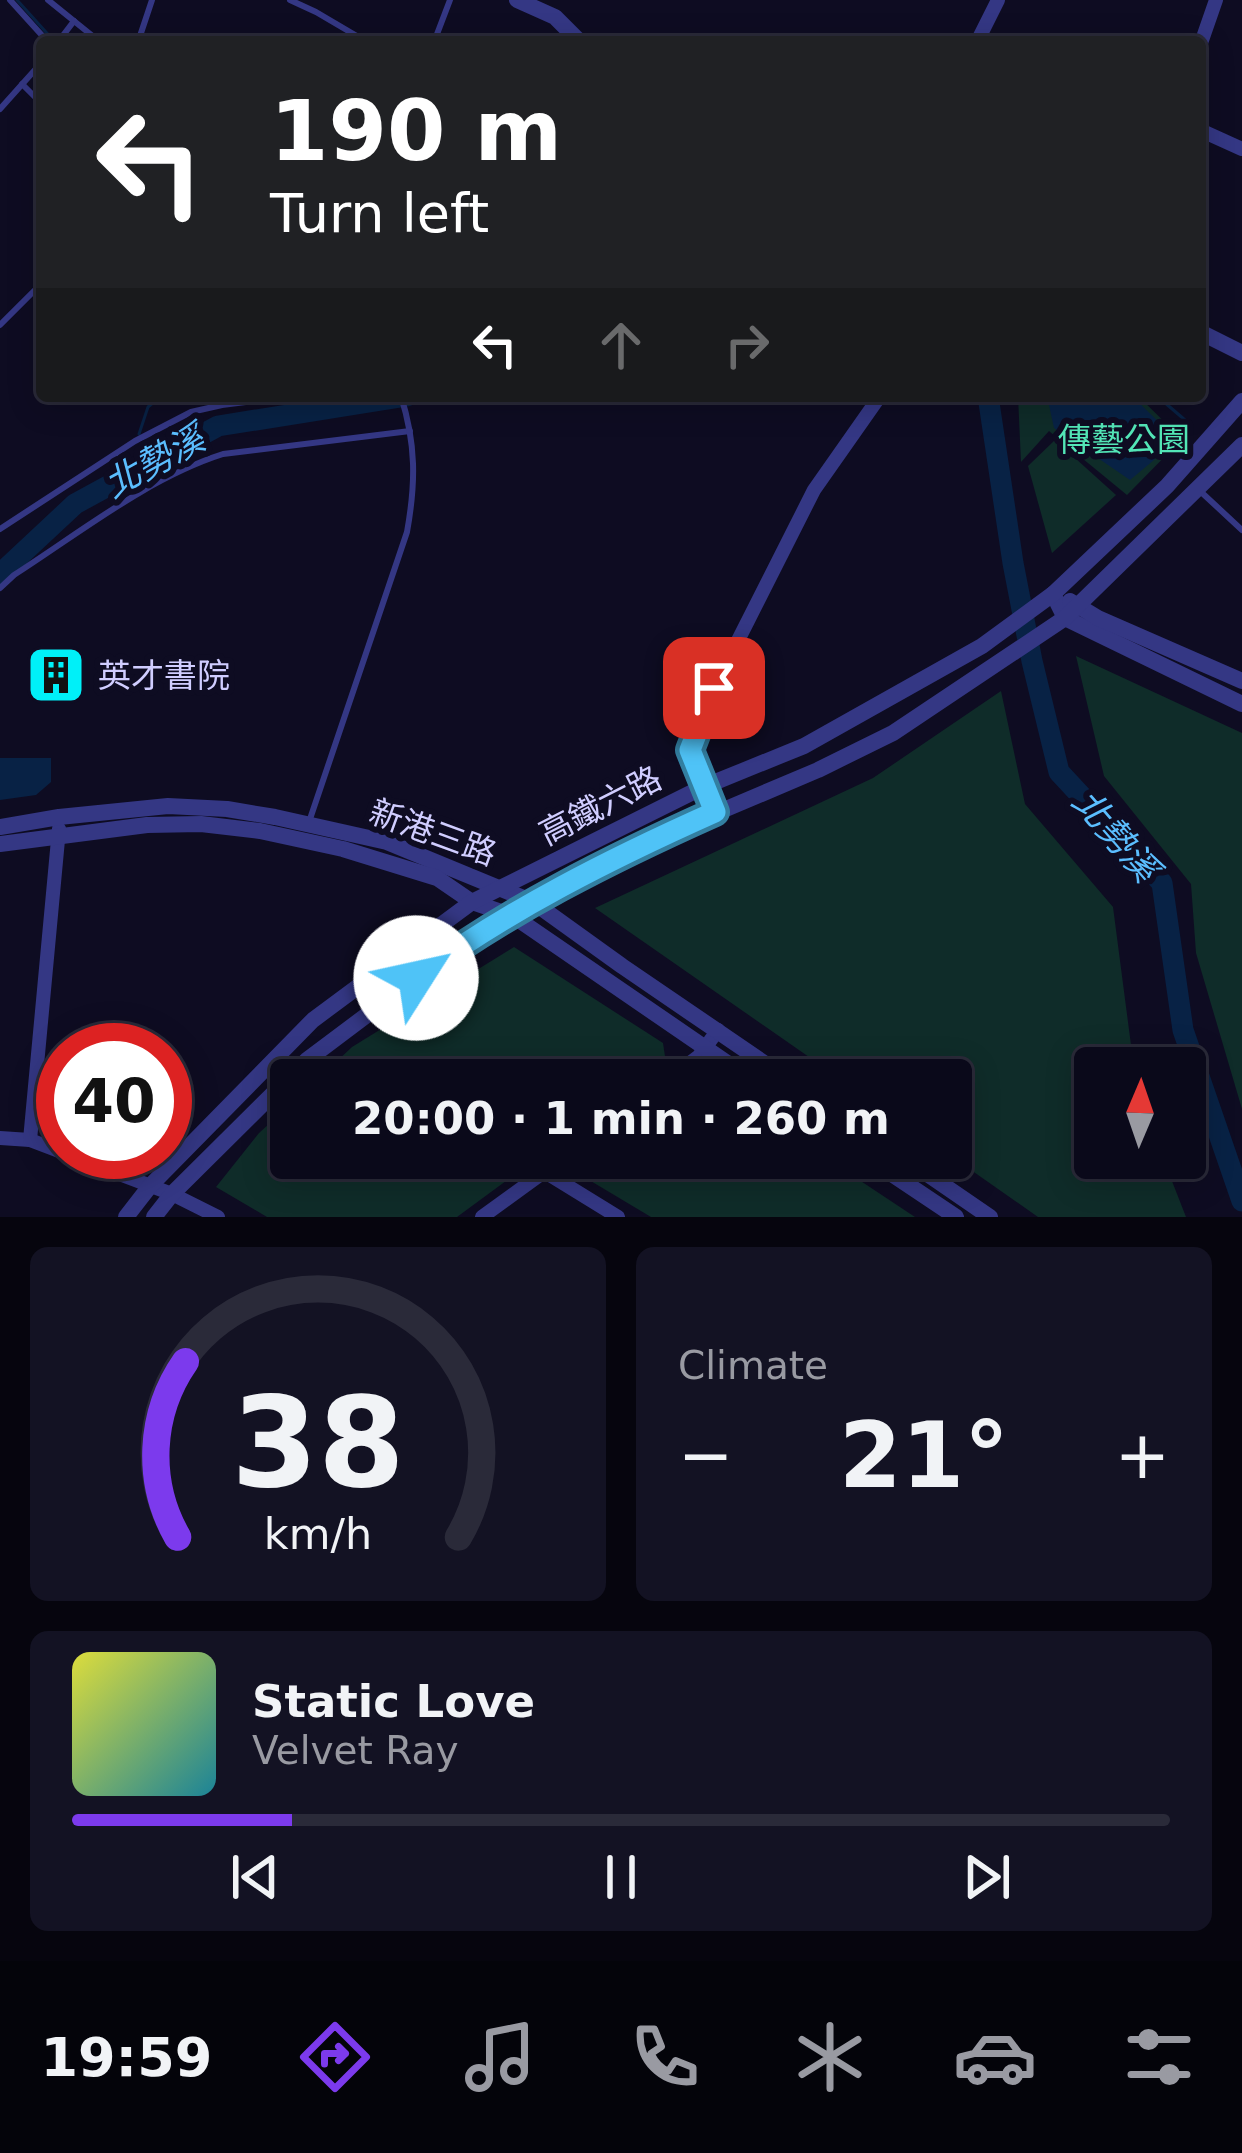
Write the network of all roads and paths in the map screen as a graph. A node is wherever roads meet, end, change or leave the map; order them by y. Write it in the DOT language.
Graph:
graph roads {
  1 [pos="10,0"];
  2 [pos="48,0"];
  3 [pos="152,0"];
  4 [pos="290,0"];
  5 [pos="450,0"];
  6 [pos="517,0"];
  7 [pos="998,0"];
  8 [pos="1216,0"];
  9 [pos="74,21"];
  10 [pos="43,36"];
  11 [pos="63,36"];
  12 [pos="93,36"];
  13 [pos="140,36"];
  14 [pos="357,36"];
  15 [pos="436,36"];
  16 [pos="574,36"];
  17 [pos="985,36"];
  18 [pos="1203,36"];
  19 [pos="36,69"];
  20 [pos="22,84"];
  21 [pos="36,98"];
  22 [pos="0,109"];
  23 [pos="1206,133"];
  24 [pos="1242,149"];
  25 [pos="36,289"];
  26 [pos="0,325"];
  27 [pos="1206,335"];
  28 [pos="1242,353"];
  29 [pos="1242,401"];
  30 [pos="246,402"];
  31 [pos="403,402"];
  32 [pos="876,402"];
  33 [pos="410,428"];
  34 [pos="1238,454"];
  35 [pos="1197,488"];
  36 [pos="0,529"];
  37 [pos="1242,530"];
  38 [pos="0,587"];
  39 [pos="1053,594"];
  40 [pos="1077,604"];
  41 [pos="1064,619"];
  42 [pos="1242,681"];
  43 [pos="1242,704"];
  44 [pos="703,787"];
  45 [pos="715,812"];
  46 [pos="308,822"];
  47 [pos="0,826"];
  48 [pos="59,826"];
  49 [pos="0,844"];
  50 [pos="500,889"];
  51 [pos="472,902"];
  52 [pos="533,902"];
  53 [pos="513,916"];
  54 [pos="718,1030"];
  55 [pos="704,1048"];
  56 [pos="695,1059"];
  57 [pos="720,1059"];
  58 [pos="759,1059"];
  59 [pos="0,1138"];
  60 [pos="30,1141"];
  61 [pos="535,1179"];
  62 [pos="556,1179"];
  63 [pos="899,1179"];
  64 [pos="935,1179"];
  65 [pos="151,1186"];
  66 [pos="172,1194"];
  67 [pos="126,1217"];
  68 [pos="154,1217"];
  69 [pos="218,1217"];
  70 [pos="482,1217"];
  71 [pos="618,1217"];
  72 [pos="956,1217"];
  73 [pos="990,1217"];
  1 -- 10 [label="lane"];
  2 -- 9 [label="lane"];
  3 -- 13 [label="lane"];
  4 -- 14 [label="lane"];
  5 -- 15 [label="lane"];
  6 -- 16 [label="street"];
  7 -- 17 [label="street"];
  8 -- 18 [label="street"];
  9 -- 11 [label="lane"];
  9 -- 12 [label="lane"];
  19 -- 20 [label="lane"];
  20 -- 21 [label="lane"];
  20 -- 22 [label="lane"];
  23 -- 24 [label="street"];
  25 -- 26 [label="lane"];
  27 -- 28 [label="street"];
  29 -- 39 [label="street, 高鐵六路"];
  30 -- 36 [label="lane"];
  31 -- 33 [label="lane"];
  32 -- 44 [label="street"];
  33 -- 38 [label="lane"];
  33 -- 46 [label="lane"];
  34 -- 35 [label="street, 高鐵六路"];
  35 -- 37 [label="lane"];
  35 -- 40 [label="street, 高鐵六路"];
  39 -- 40 [label="street"];
  39 -- 41 [label="street"];
  39 -- 44 [label="street, 高鐵六路"];
  40 -- 41 [label="street, 高鐵六路"];
  40 -- 42 [label="street"];
  41 -- 43 [label="street"];
  41 -- 45 [label="street, 高鐵六路"];
  44 -- 45 [label="street"];
  44 -- 50 [label="street, 高鐵六路"];
  45 -- 52 [label="street, 高鐵六路"];
  46 -- 48 [label="street, 新港三路"];
  46 -- 50 [label="street, 新港三路"];
  47 -- 48 [label="street, 新港三路"];
  48 -- 49 [label="street, 新港三路"];
  48 -- 51 [label="street, 新港三路"];
  48 -- 60 [label="street"];
  50 -- 51 [label="street, 高鐵六路"];
  50 -- 52 [label="street, 新港三路"];
  51 -- 53 [label="street, 新港三路"];
  51 -- 65 [label="street, 高鐵六路"];
  52 -- 53 [label="street, 高鐵六路"];
  52 -- 54 [label="street, 新港三路"];
  53 -- 55 [label="street, 新港三路"];
  53 -- 66 [label="street, 高鐵六路"];
  54 -- 55 [label="street"];
  54 -- 58 [label="street, 新港三路"];
  55 -- 56 [label="street"];
  55 -- 57 [label="street, 新港三路"];
  59 -- 60 [label="street"];
  60 -- 65 [label="street"];
  61 -- 70 [label="street"];
  62 -- 71 [label="street"];
  63 -- 72 [label="street"];
  64 -- 73 [label="street"];
  65 -- 66 [label="street"];
  65 -- 67 [label="street, 高鐵六路"];
  66 -- 68 [label="street, 高鐵六路"];
  66 -- 69 [label="street"];
}
